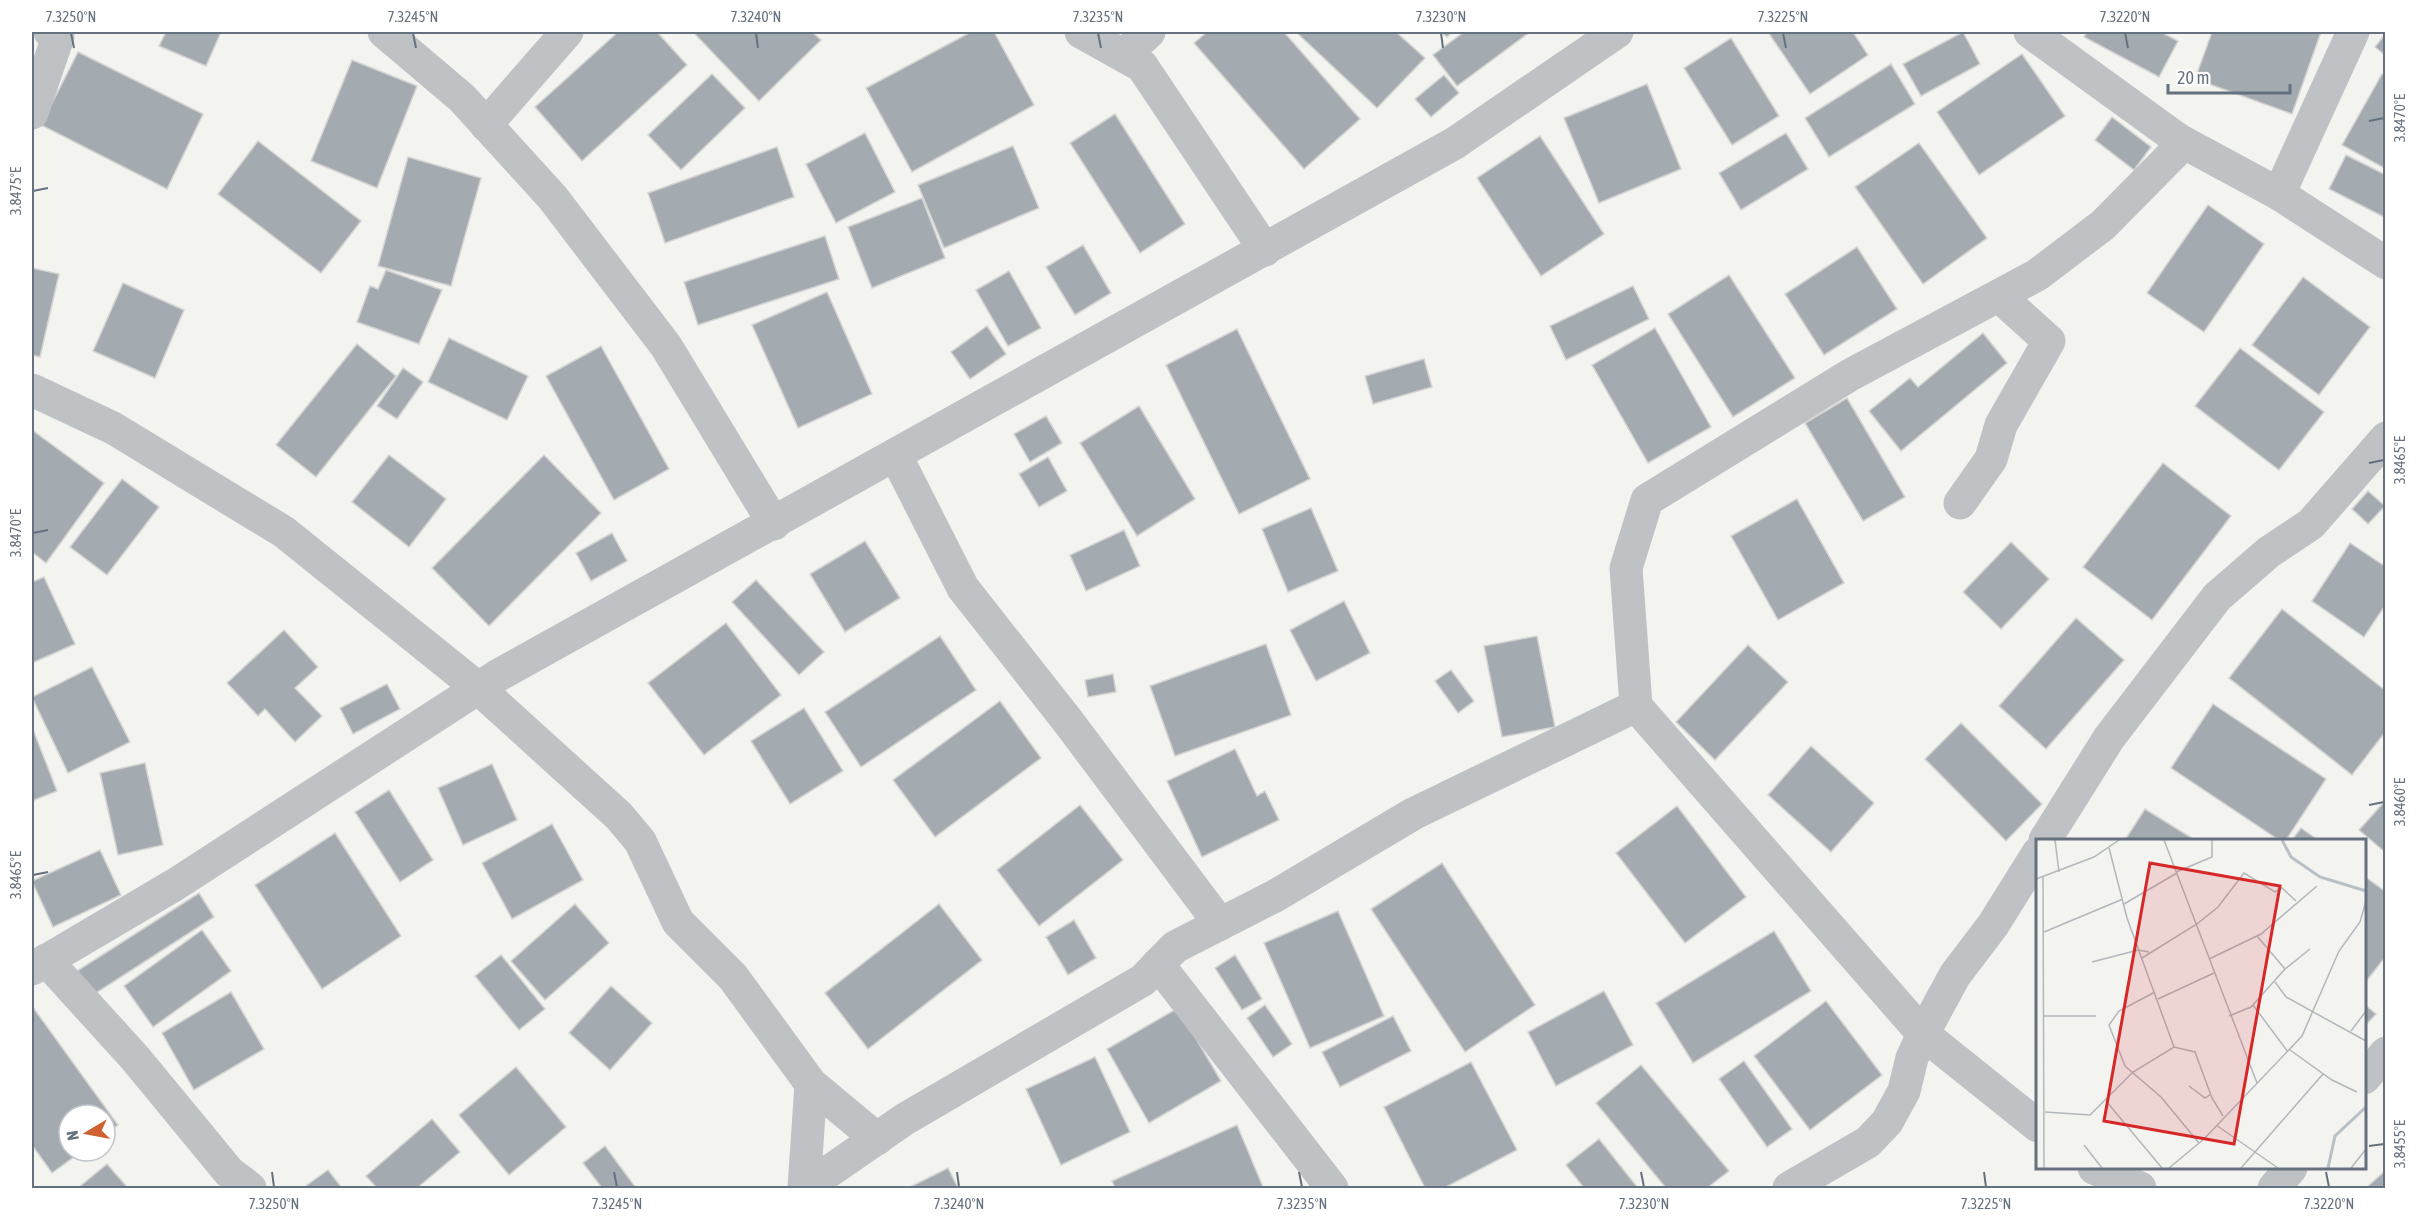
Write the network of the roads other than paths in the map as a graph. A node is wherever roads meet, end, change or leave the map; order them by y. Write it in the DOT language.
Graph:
graph roads {
  1 [pos="50,32"];
  2 [pos="384,32"];
  3 [pos="567,32"];
  4 [pos="1081,32"];
  5 [pos="1149,32"];
  6 [pos="1617,32"];
  7 [pos="2030,32"];
  8 [pos="2353,32"];
  9 [pos="1124,55"];
  10 [pos="32,113"];
  11 [pos="486,125"];
  12 [pos="2184,143"];
  13 [pos="2278,194"];
  14 [pos="1264,250"];
  15 [pos="2385,263"];
  16 [pos="1999,296"];
  17 [pos="32,390"];
  18 [pos="2385,438"];
  19 [pos="896,456"];
  20 [pos="1960,503"];
  21 [pos="774,524"];
  22 [pos="477,688"];
  23 [pos="1636,706"];
  24 [pos="2046,839"];
  25 [pos="2036,855"];
  26 [pos="1220,924"];
  27 [pos="36,964"];
  28 [pos="1158,964"];
  29 [pos="1923,1035"];
  30 [pos="2385,1053"];
  31 [pos="2366,1076"];
  32 [pos="811,1083"];
  33 [pos="2036,1125"];
  34 [pos="877,1139"];
  35 [pos="2098,1169"];
  36 [pos="2289,1169"];
  37 [pos="250,1188"];
  38 [pos="804,1188"];
  39 [pos="1332,1188"];
  40 [pos="1789,1188"];
  41 [pos="2140,1188"];
  42 [pos="2274,1188"];
  1 -- 10 [label="street"];
  2 -- 11 [label="street"];
  3 -- 11 [label="street"];
  4 -- 9 [label="street"];
  5 -- 9 [label="street"];
  6 -- 14 [label="street"];
  7 -- 12 [label="street"];
  8 -- 13 [label="street"];
  9 -- 14 [label="street"];
  11 -- 21 [label="street"];
  12 -- 13 [label="street"];
  12 -- 16 [label="street"];
  13 -- 15 [label="street"];
  14 -- 19 [label="street"];
  16 -- 20 [label="street"];
  16 -- 23 [label="street"];
  17 -- 22 [label="street"];
  18 -- 24 [label="street"];
  19 -- 21 [label="street"];
  19 -- 26 [label="street"];
  21 -- 22 [label="street"];
  22 -- 27 [label="street"];
  22 -- 32 [label="street"];
  23 -- 26 [label="street"];
  23 -- 29 [label="street"];
  25 -- 29 [label="street"];
  26 -- 28 [label="street"];
  27 -- 37 [label="street"];
  28 -- 34 [label="street"];
  28 -- 39 [label="street"];
  29 -- 33 [label="street"];
  29 -- 40 [label="street"];
  30 -- 31 [label="street"];
  32 -- 34 [label="street"];
  32 -- 38 [label="street"];
  34 -- 38 [label="street"];
  35 -- 41 [label="street"];
  36 -- 42 [label="street"];
}
